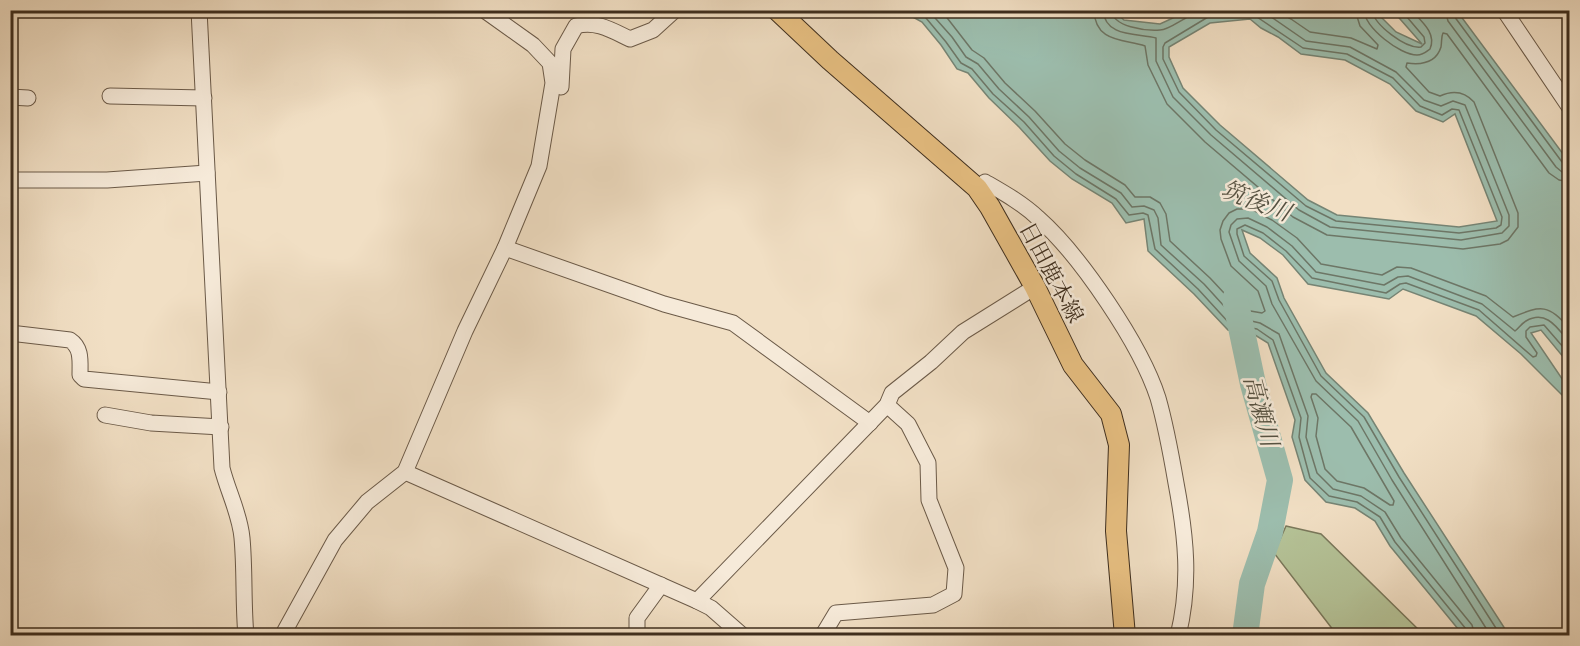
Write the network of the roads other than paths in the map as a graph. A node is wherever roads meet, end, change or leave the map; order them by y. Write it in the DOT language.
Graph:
graph roads {
  1 [pos="199,10"];
  2 [pos="484,10"];
  3 [pos="675,10"];
  4 [pos="777,10"];
  5 [pos="1504,10"];
  6 [pos="110,96"];
  7 [pos="10,97"];
  8 [pos="28,98"];
  9 [pos="204,98"];
  10 [pos="1569,108"];
  11 [pos="542,146"];
  12 [pos="207,173"];
  13 [pos="10,180"];
  14 [pos="986,182"];
  15 [pos="505,248"];
  16 [pos="1035,287"];
  17 [pos="10,333"];
  18 [pos="219,392"];
  19 [pos="887,405"];
  20 [pos="105,415"];
  21 [pos="870,423"];
  22 [pos="221,427"];
  23 [pos="405,472"];
  24 [pos="661,585"];
  25 [pos="697,601"];
  26 [pos="246,636"];
  27 [pos="282,636"];
  28 [pos="637,636"];
  29 [pos="742,636"];
  30 [pos="819,636"];
  31 [pos="1125,636"];
  32 [pos="1178,636"];
  1 -- 9 [label="street"];
  2 -- 11 [label="street"];
  3 -- 11 [label="street"];
  4 -- 16 [label="main road, 日田鹿本線"];
  5 -- 10 [label="street"];
  6 -- 9 [label="street"];
  7 -- 8 [label="street"];
  9 -- 12 [label="street"];
  11 -- 15 [label="street"];
  12 -- 13 [label="street"];
  12 -- 18 [label="street"];
  14 -- 32 [label="street"];
  15 -- 21 [label="street"];
  15 -- 23 [label="street"];
  16 -- 19 [label="street"];
  16 -- 31 [label="main road, 日田鹿本線"];
  17 -- 18 [label="street"];
  18 -- 22 [label="street"];
  19 -- 21 [label="street"];
  19 -- 30 [label="street"];
  20 -- 22 [label="street"];
  21 -- 25 [label="street"];
  22 -- 26 [label="street"];
  23 -- 24 [label="street"];
  23 -- 27 [label="street"];
  24 -- 25 [label="street"];
  24 -- 28 [label="street"];
  25 -- 29 [label="street"];
}
